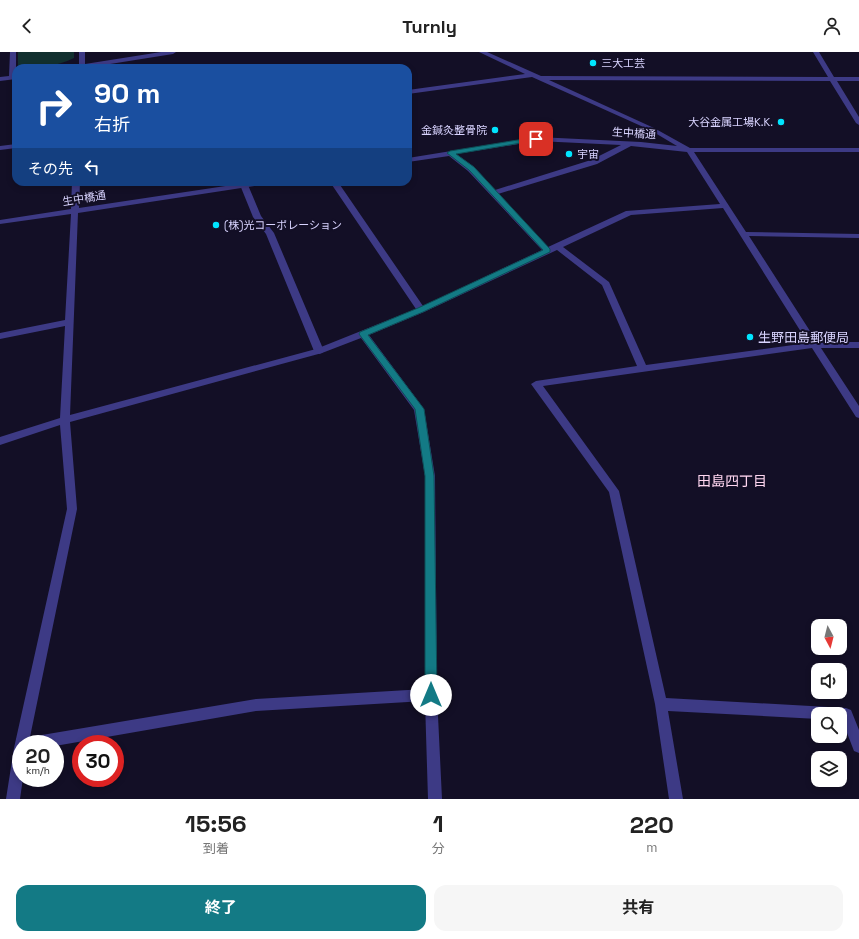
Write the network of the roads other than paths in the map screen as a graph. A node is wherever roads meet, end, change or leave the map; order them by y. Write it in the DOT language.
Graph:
graph roads {
  1 [pos="13,52"];
  2 [pos="82,52"];
  3 [pos="173,52"];
  4 [pos="482,52"];
  5 [pos="816,52"];
  6 [pos="13,64"];
  7 [pos="82,64"];
  8 [pos="100,64"];
  9 [pos="12,77"];
  10 [pos="536,77"];
  11 [pos="832,79"];
  12 [pos="859,79"];
  13 [pos="0,80"];
  14 [pos="412,92"];
  15 [pos="859,123"];
  16 [pos="631,143"];
  17 [pos="12,146"];
  18 [pos="0,148"];
  19 [pos="689,150"];
  20 [pos="859,150"];
  21 [pos="450,153"];
  22 [pos="412,159"];
  23 [pos="76,186"];
  24 [pos="237,186"];
  25 [pos="244,186"];
  26 [pos="337,186"];
  27 [pos="494,193"];
  28 [pos="726,206"];
  29 [pos="75,210"];
  30 [pos="0,222"];
  31 [pos="744,234"];
  32 [pos="859,236"];
  33 [pos="557,246"];
  34 [pos="547,251"];
  35 [pos="421,310"];
  36 [pos="69,322"];
  37 [pos="363,334"];
  38 [pos="0,336"];
  39 [pos="814,345"];
  40 [pos="859,345"];
  41 [pos="319,350"];
  42 [pos="643,369"];
  43 [pos="859,414"];
  44 [pos="66,420"];
  45 [pos="0,441"];
  46 [pos="431,695"];
  47 [pos="661,704"];
  48 [pos="811,712"];
  49 [pos="847,716"];
  50 [pos="24,735"];
  51 [pos="64,738"];
  52 [pos="859,746"];
  53 [pos="15,787"];
  54 [pos="13,799"];
  55 [pos="435,799"];
  56 [pos="676,799"];
  1 -- 6 [label="street"];
  2 -- 7 [label="street"];
  3 -- 8 [label="street"];
  4 -- 10 [label="street"];
  5 -- 11 [label="street"];
  9 -- 13 [label="street"];
  10 -- 11 [label="street"];
  10 -- 14 [label="street"];
  10 -- 19 [label="street"];
  11 -- 12 [label="street"];
  11 -- 15 [label="street"];
  16 -- 19 [label="street, 生中橋通"];
  16 -- 21 [label="street, 生中橋通"];
  16 -- 27 [label="street"];
  17 -- 18 [label="street"];
  19 -- 20 [label="street, 生中橋通"];
  19 -- 28 [label="street"];
  21 -- 22 [label="street, 生中橋通"];
  21 -- 27 [label="street"];
  23 -- 29 [label="street"];
  24 -- 29 [label="street, 生中橋通"];
  25 -- 41 [label="street"];
  26 -- 35 [label="street"];
  27 -- 34 [label="street"];
  28 -- 31 [label="street"];
  28 -- 33 [label="street"];
  29 -- 30 [label="street, 生中橋通"];
  29 -- 36 [label="street"];
  31 -- 32 [label="street"];
  31 -- 39 [label="street"];
  33 -- 34 [label="street"];
  33 -- 42 [label="street"];
  34 -- 35 [label="street"];
  35 -- 37 [label="street"];
  36 -- 38 [label="street"];
  36 -- 44 [label="street"];
  37 -- 41 [label="street"];
  37 -- 46 [label="street"];
  39 -- 40 [label="street"];
  39 -- 42 [label="street"];
  39 -- 43 [label="street"];
  41 -- 44 [label="street"];
  42 -- 47 [label="street"];
  44 -- 45 [label="street"];
  44 -- 50 [label="street"];
  46 -- 51 [label="street"];
  46 -- 55 [label="street"];
  47 -- 48 [label="street"];
  47 -- 56 [label="street"];
  49 -- 52 [label="street"];
  53 -- 54 [label="street"];
}
